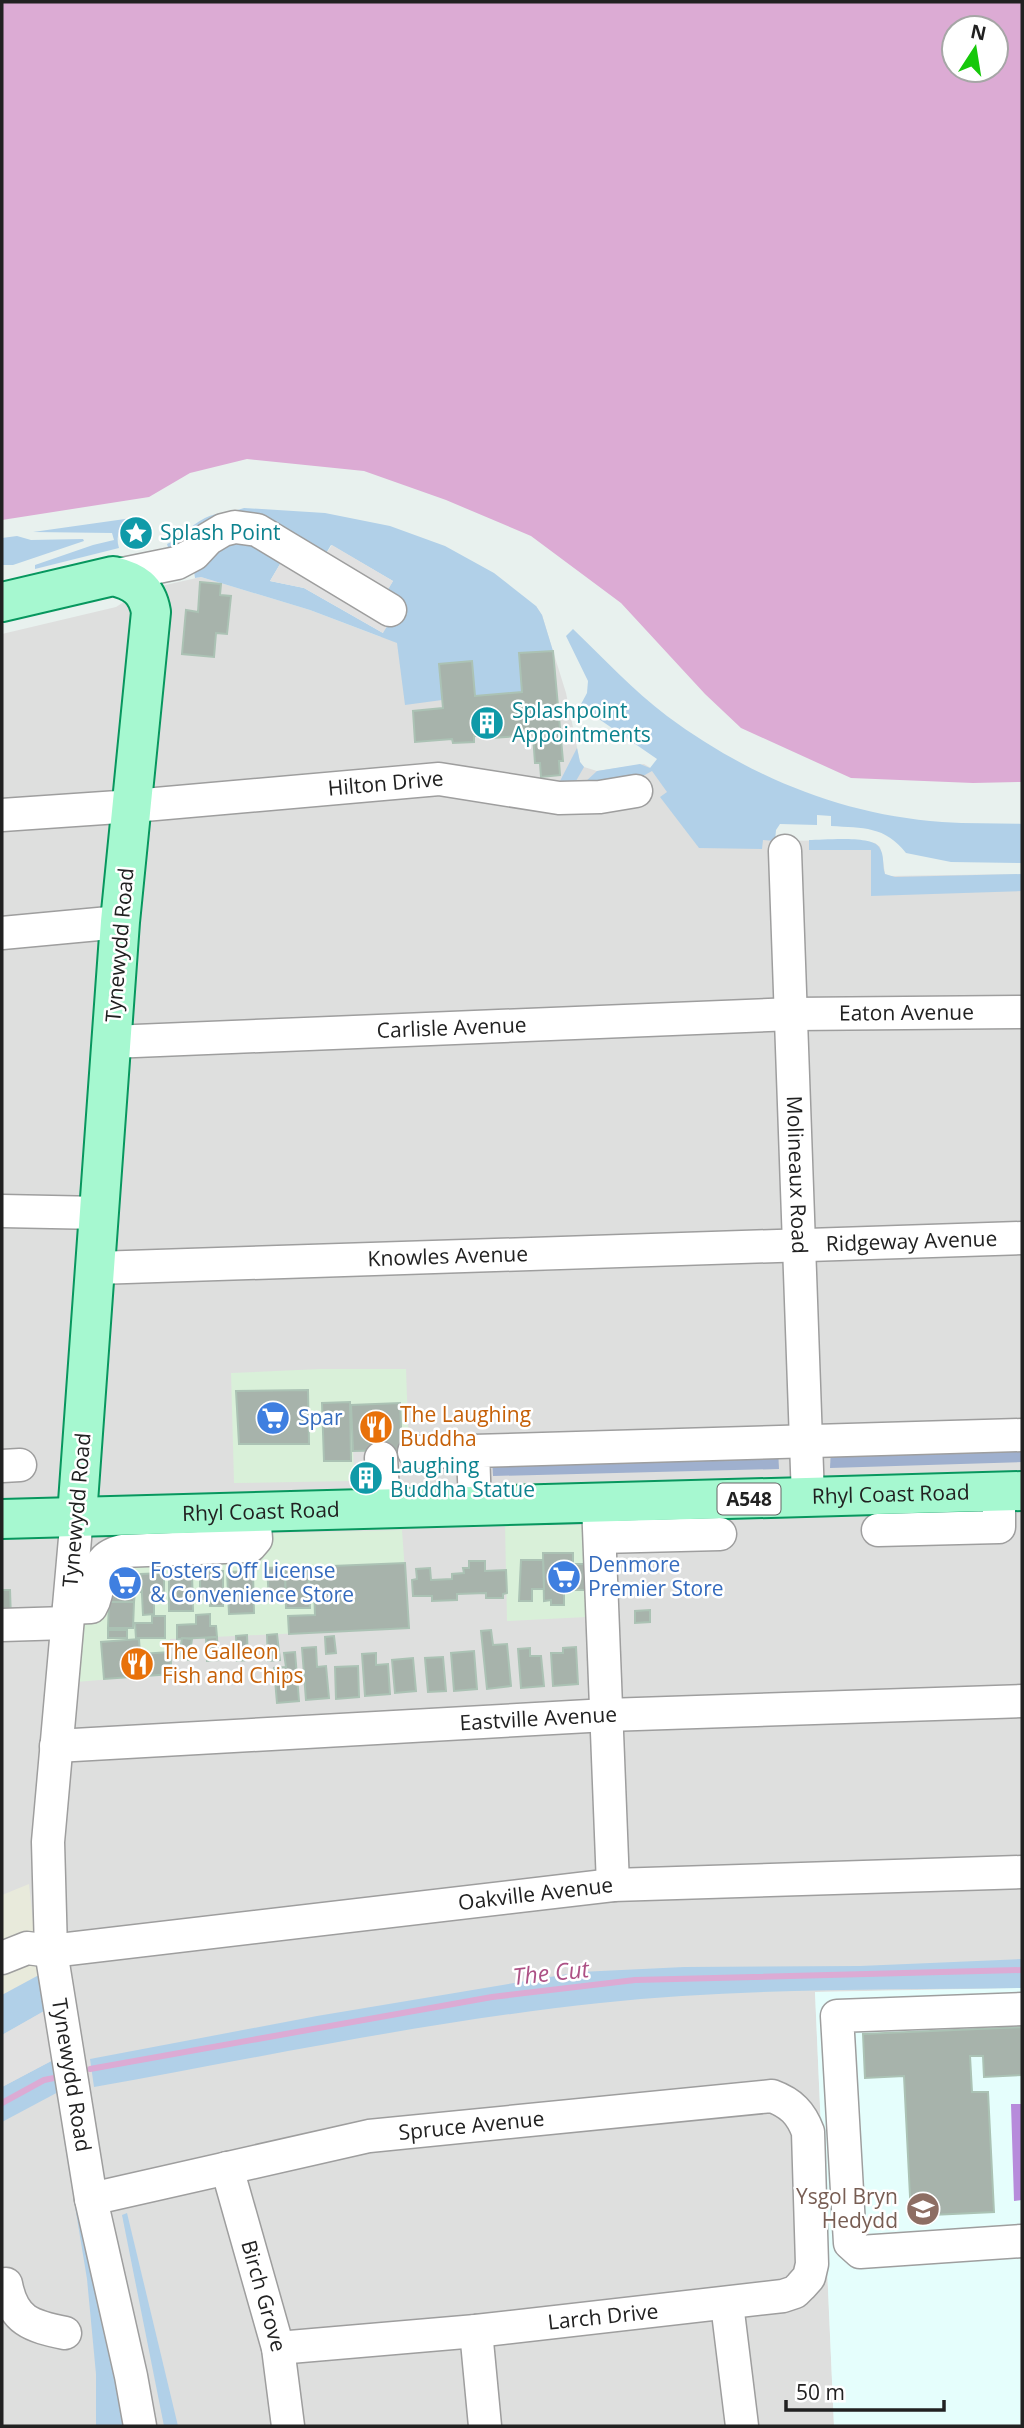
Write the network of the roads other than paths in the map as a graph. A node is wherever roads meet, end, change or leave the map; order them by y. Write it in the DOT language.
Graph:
graph roads {
  1 [pos="128,583"];
  2 [pos="2,602"];
  3 [pos="390,610"];
  4 [pos="636,791"];
  5 [pos="133,806"];
  6 [pos="2,814"];
  7 [pos="785,851"];
  8 [pos="120,922"];
  9 [pos="2,933"];
  10 [pos="1022,1012"];
  11 [pos="793,1014"];
  12 [pos="111,1042"];
  13 [pos="2,1211"];
  14 [pos="101,1213"];
  15 [pos="1022,1238"];
  16 [pos="799,1245"];
  17 [pos="96,1268"];
  18 [pos="1022,1435"];
  19 [pos="806,1443"];
  20 [pos="473,1451"];
  21 [pos="414,1452"];
  22 [pos="381,1458"];
  23 [pos="1011,1492"];
  24 [pos="808,1498"];
  25 [pos="475,1506"];
  26 [pos="384,1508"];
  27 [pos="254,1512"];
  28 [pos="77,1516"];
  29 [pos="2,1519"];
  30 [pos="599,1520"];
  31 [pos="878,1530"];
  32 [pos="720,1534"];
  33 [pos="68,1616"];
  34 [pos="2,1625"];
  35 [pos="1022,1701"];
  36 [pos="607,1715"];
  37 [pos="56,1746"];
  38 [pos="1022,1872"];
  39 [pos="613,1885"];
  40 [pos="51,1951"];
  41 [pos="2,1958"];
  42 [pos="1022,2009"];
  43 [pos="841,2093"];
  44 [pos="772,2096"];
  45 [pos="227,2168"];
  46 [pos="92,2199"];
  47 [pos="1022,2241"];
  48 [pos="7,2304"];
  49 [pos="727,2304"];
  50 [pos="476,2331"];
  51 [pos="65,2333"];
  52 [pos="278,2348"];
  53 [pos="140,2426"];
  54 [pos="288,2426"];
  55 [pos="485,2426"];
  56 [pos="742,2426"];
  1 -- 2 [label="main road"];
  1 -- 3 [label="street"];
  1 -- 5 [label="main road, Tynewydd Road"];
  4 -- 5 [label="street, Hilton Drive"];
  5 -- 6 [label="street, Hilton Drive"];
  5 -- 8 [label="main road, Tynewydd Road"];
  7 -- 11 [label="street, Molineaux Road"];
  8 -- 9 [label="street"];
  8 -- 12 [label="main road, Tynewydd Road"];
  10 -- 11 [label="street, Eaton Avenue"];
  11 -- 12 [label="street, Carlisle Avenue"];
  11 -- 16 [label="street, Molineaux Road"];
  12 -- 14 [label="main road, Tynewydd Road"];
  13 -- 14 [label="street"];
  14 -- 17 [label="main road, Tynewydd Road"];
  15 -- 16 [label="street, Ridgeway Avenue"];
  16 -- 17 [label="street, Knowles Avenue"];
  16 -- 19 [label="street, Molineaux Road"];
  17 -- 28 [label="main road, Tynewydd Road"];
  18 -- 19 [label="street"];
  19 -- 20 [label="street"];
  19 -- 24 [label="street, Molineaux Road"];
  20 -- 21 [label="street"];
  20 -- 25 [label="street"];
  22 -- 26 [label="street"];
  23 -- 24 [label="main road, Rhyl Coast Road / A548"];
  23 -- 31 [label="street"];
  24 -- 30 [label="main road, Rhyl Coast Road / A548"];
  25 -- 26 [label="main road, Rhyl Coast Road / A548"];
  25 -- 30 [label="main road, Rhyl Coast Road / A548"];
  26 -- 27 [label="main road, Rhyl Coast Road / A548"];
  27 -- 28 [label="main road, Rhyl Coast Road / A548"];
  27 -- 33 [label="street"];
  28 -- 29 [label="main road, Rhyl Coast Road / A548"];
  28 -- 33 [label="street, Tynewydd Road"];
  30 -- 32 [label="street"];
  30 -- 36 [label="street"];
  33 -- 34 [label="street"];
  33 -- 37 [label="street, Tynewydd Road"];
  35 -- 36 [label="street, Eastville Avenue"];
  36 -- 37 [label="street, Eastville Avenue"];
  36 -- 39 [label="street"];
  37 -- 40 [label="street, Tynewydd Road"];
  38 -- 39 [label="street, Oakville Avenue"];
  39 -- 40 [label="street, Oakville Avenue"];
  40 -- 41 [label="street, Oakville Avenue"];
  40 -- 46 [label="street, Tynewydd Road"];
  42 -- 43 [label="street"];
  43 -- 44 [label="street, Spruce Avenue"];
  43 -- 47 [label="street"];
  44 -- 45 [label="street, Spruce Avenue"];
  44 -- 49 [label="street, Larch Drive"];
  45 -- 46 [label="street, Spruce Avenue"];
  45 -- 52 [label="street, Birch Grove"];
  46 -- 53 [label="street, Tynewydd Road"];
  48 -- 51 [label="street"];
  49 -- 50 [label="street, Larch Drive"];
  49 -- 56 [label="street"];
  50 -- 52 [label="street, Larch Drive"];
  50 -- 55 [label="street"];
  52 -- 54 [label="street, Birch Grove"];
}
